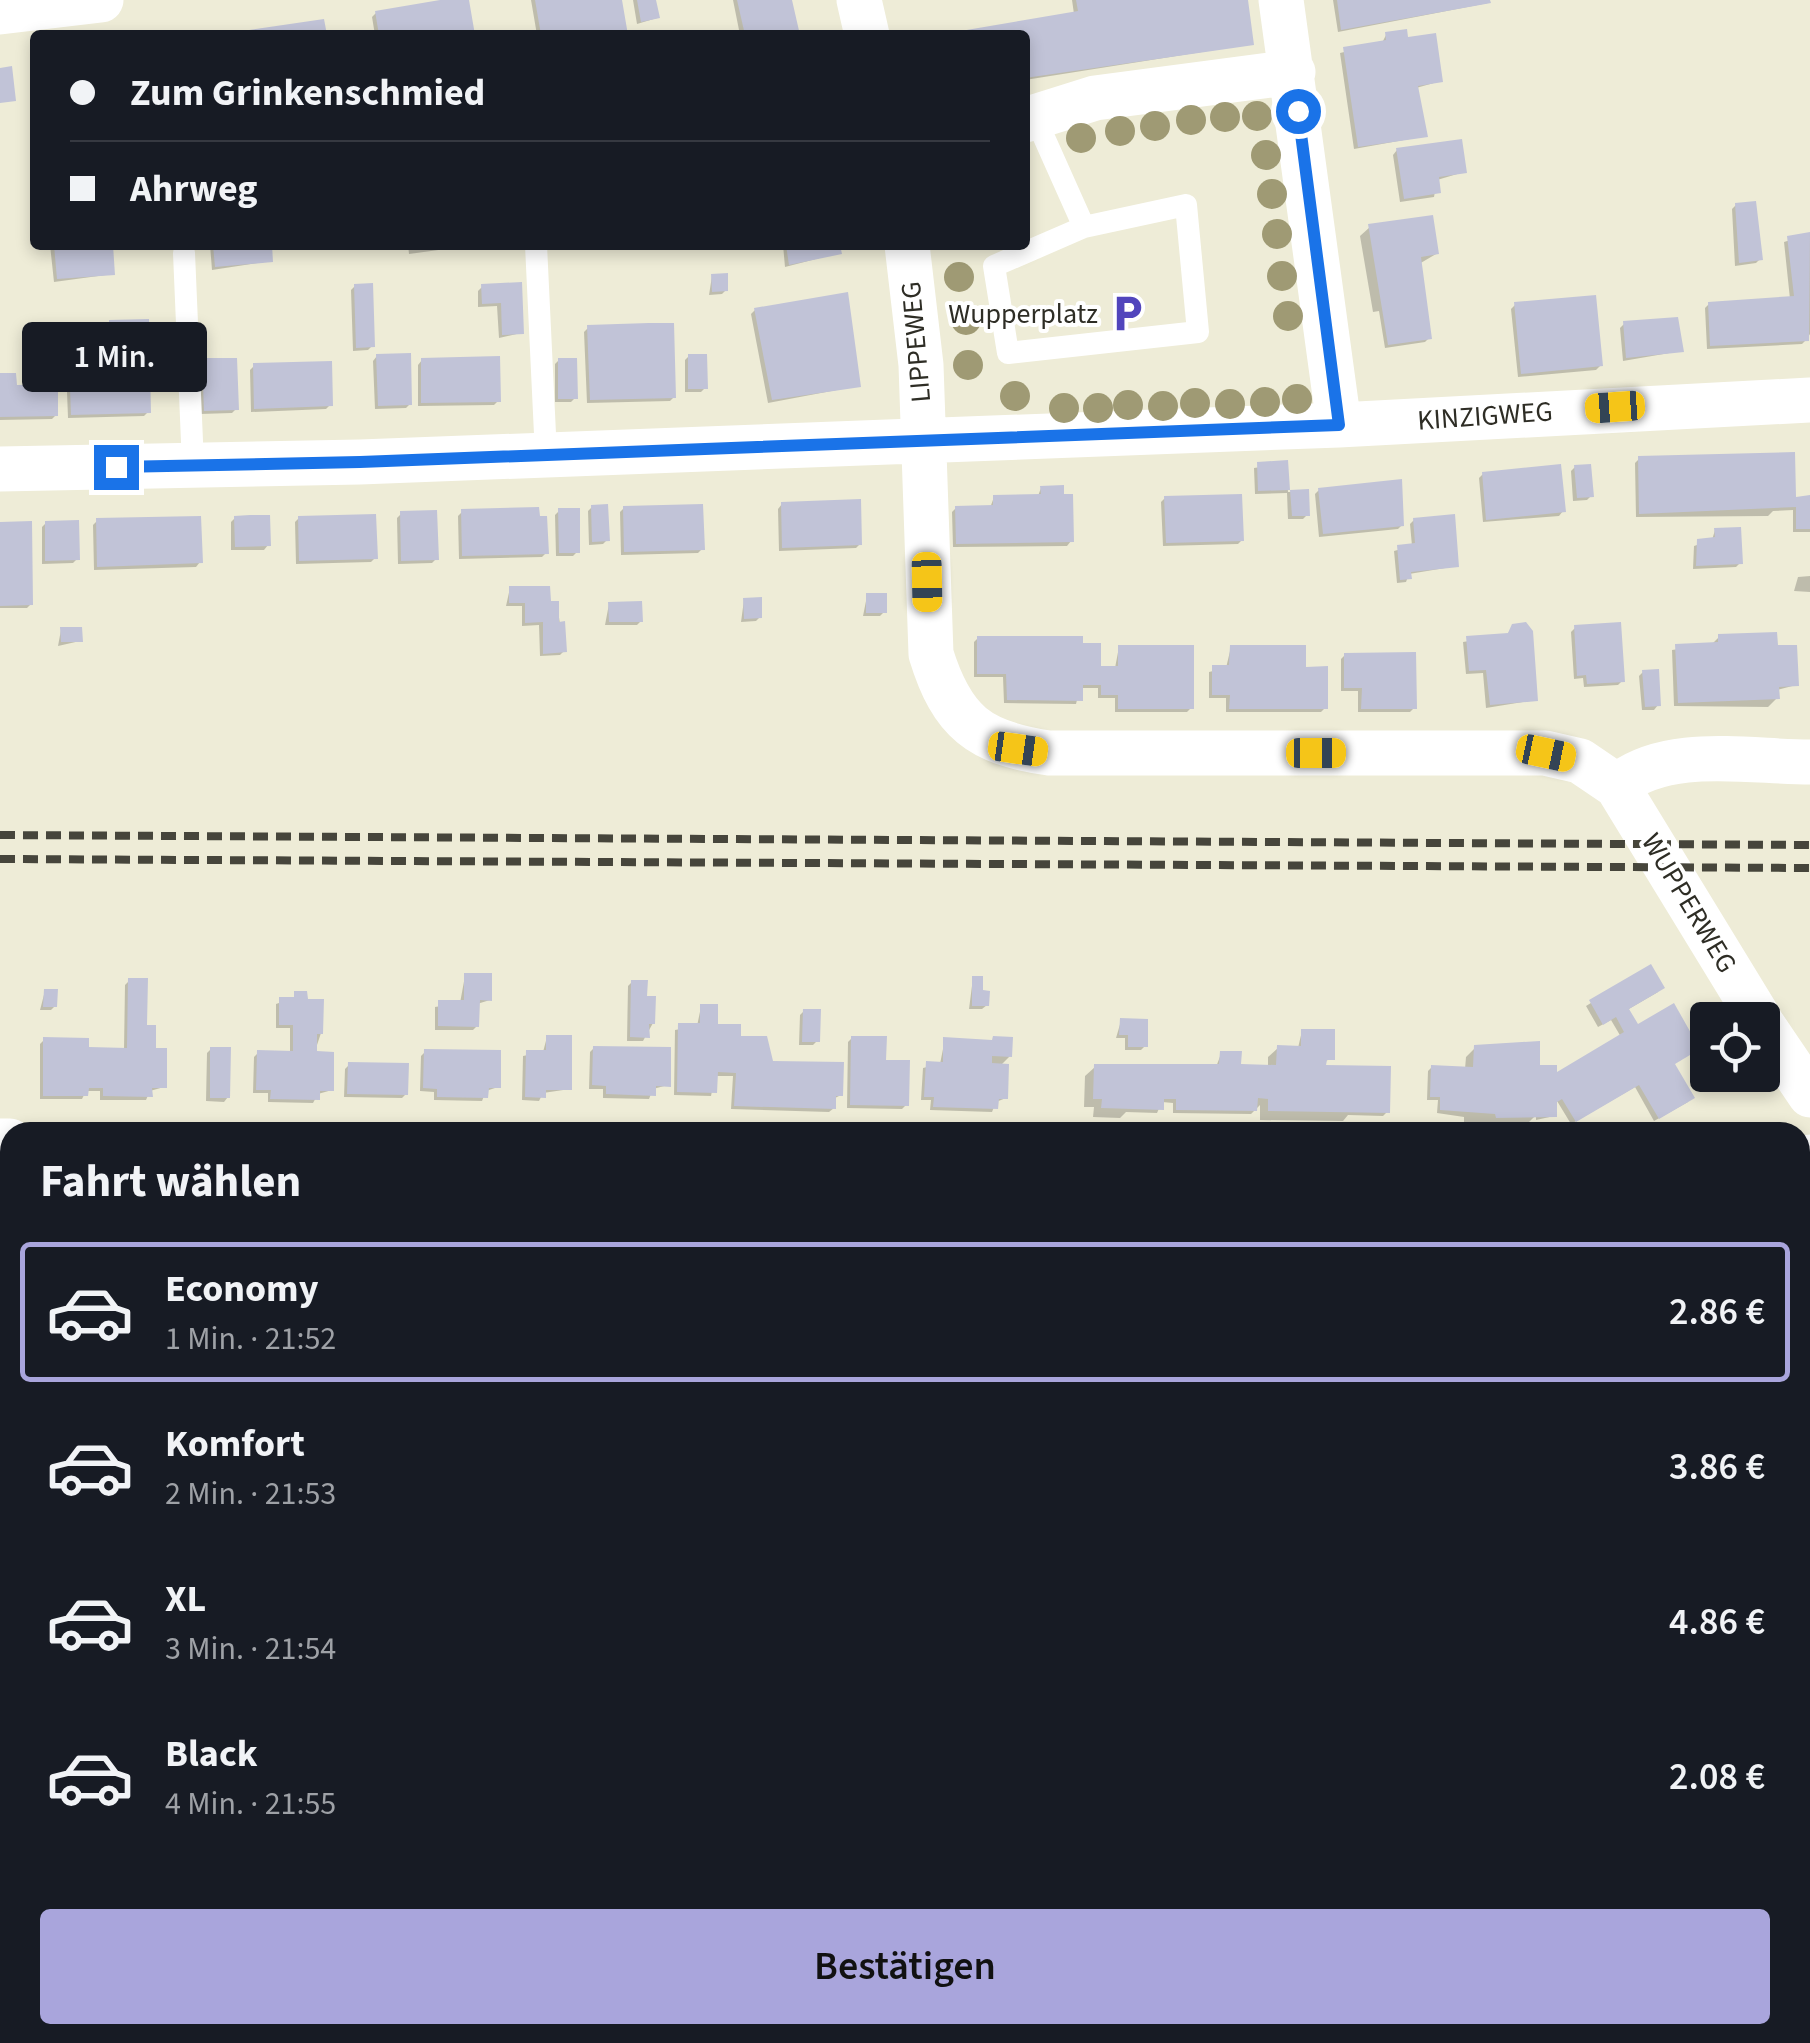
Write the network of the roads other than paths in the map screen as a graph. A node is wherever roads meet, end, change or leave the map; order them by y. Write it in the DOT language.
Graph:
graph roads {
  1 [pos="101,0"];
  2 [pos="859,0"];
  3 [pos="1282,0"];
  4 [pos="0,12"];
  5 [pos="866,30"];
  6 [pos="1293,72"];
  7 [pos="1030,118"];
  8 [pos="1030,120"];
  9 [pos="1084,228"];
  10 [pos="536,250"];
  11 [pos="906,250"];
  12 [pos="184,252"];
  13 [pos="1810,400"];
  14 [pos="1339,425"];
  15 [pos="924,440"];
  16 [pos="546,455"];
  17 [pos="193,465"];
  18 [pos="0,469"];
  19 [pos="1810,762"];
  20 [pos="1617,786"];
  21 [pos="1749,1002"];
  22 [pos="1780,1050"];
  23 [pos="1810,1095"];
  1 -- 4 [label="street"];
  2 -- 5 [label="street"];
  3 -- 6 [label="street"];
  6 -- 7 [label="street"];
  6 -- 14 [label="street"];
  8 -- 9 [label="lane"];
  9 -- 9 [label="lane"];
  10 -- 16 [label="lane"];
  11 -- 15 [label="street, LIPPEWEG"];
  12 -- 17 [label="lane"];
  13 -- 14 [label="street, KINZIGWEG"];
  14 -- 15 [label="street"];
  15 -- 16 [label="street"];
  15 -- 20 [label="street, LIPPEWEG"];
  16 -- 17 [label="street"];
  17 -- 18 [label="street"];
  19 -- 20 [label="street"];
  20 -- 21 [label="street, WUPPERWEG"];
  22 -- 23 [label="street, WUPPERWEG"];
}
